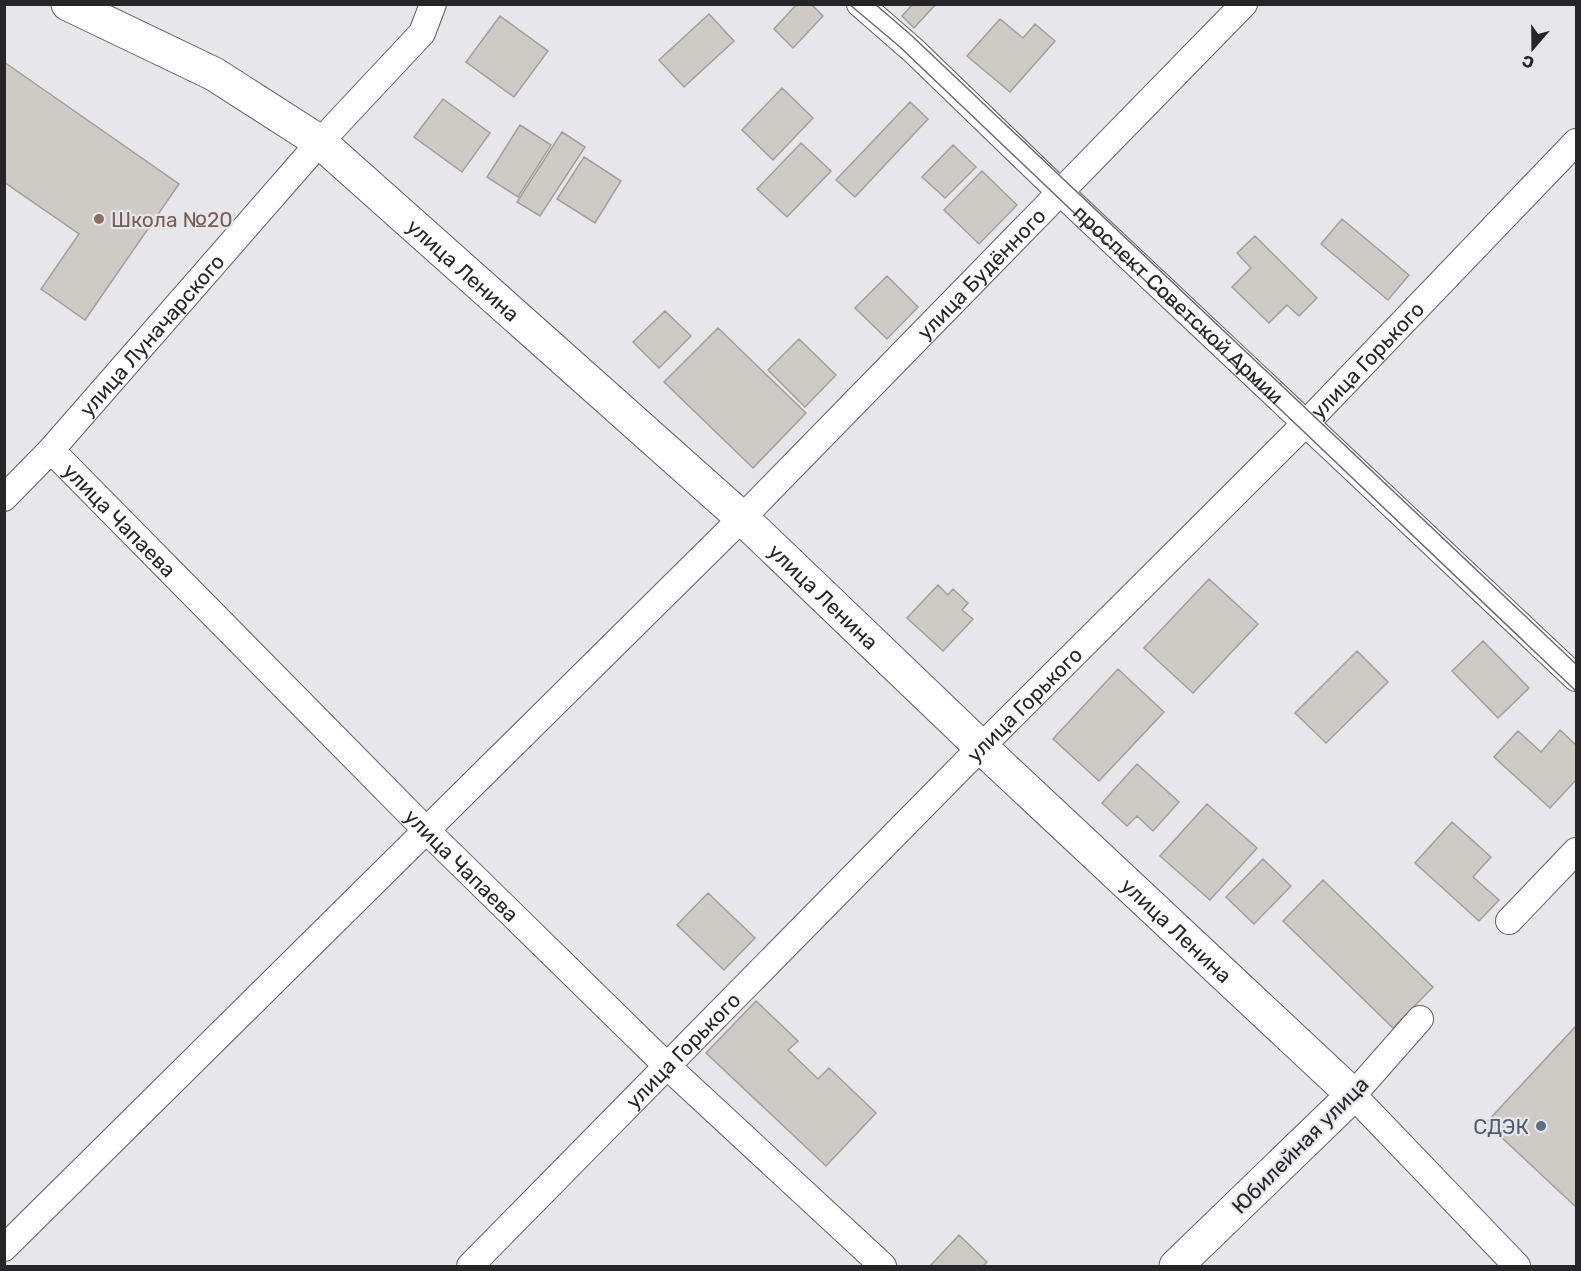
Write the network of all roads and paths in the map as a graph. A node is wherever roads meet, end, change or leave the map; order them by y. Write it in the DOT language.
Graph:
graph roads {
  1 [pos="68,4"];
  2 [pos="433,4"];
  3 [pos="860,4"];
  4 [pos="1244,4"];
  5 [pos="320,141"];
  6 [pos="1576,142"];
  7 [pos="1061,193"];
  8 [pos="1306,423"];
  9 [pos="51,450"];
  10 [pos="4,498"];
  11 [pos="742,518"];
  12 [pos="1576,678"];
  13 [pos="981,747"];
  14 [pos="426,830"];
  15 [pos="1576,851"];
  16 [pos="1509,921"];
  17 [pos="1420,1019"];
  18 [pos="667,1066"];
  19 [pos="1353,1095"];
  20 [pos="4,1248"];
  21 [pos="470,1266"];
  22 [pos="883,1266"];
  23 [pos="1176,1266"];
  24 [pos="1517,1266"];
  1 -- 5 [label="main road, улица Ленина"];
  2 -- 5 [label="street, улица Луначарского"];
  3 -- 7 [label="street, проспект Советской Армии"];
  4 -- 7 [label="street, улица Будённого"];
  5 -- 9 [label="street, улица Луначарского"];
  5 -- 11 [label="main road, улица Ленина"];
  6 -- 8 [label="street, улица Горького"];
  7 -- 8 [label="street, проспект Советской Армии"];
  7 -- 11 [label="street, улица Будённого"];
  8 -- 12 [label="street, проспект Советской Армии"];
  8 -- 13 [label="street, улица Горького"];
  9 -- 10 [label="street, улица Луначарского"];
  9 -- 14 [label="street, улица Чапаева"];
  11 -- 13 [label="main road, улица Ленина"];
  11 -- 14 [label="street, улица Будённого"];
  13 -- 18 [label="street, улица Горького"];
  13 -- 19 [label="main road, улица Ленина"];
  14 -- 18 [label="street, улица Чапаева"];
  14 -- 20 [label="street, улица Будённого"];
  15 -- 16 [label="street"];
  17 -- 19 [label="street, Юбилейная улица"];
  18 -- 21 [label="street, улица Горького"];
  18 -- 22 [label="street, улица Чапаева"];
  19 -- 23 [label="main road, Юбилейная улица"];
  19 -- 24 [label="street, улица Ленина"];
}
